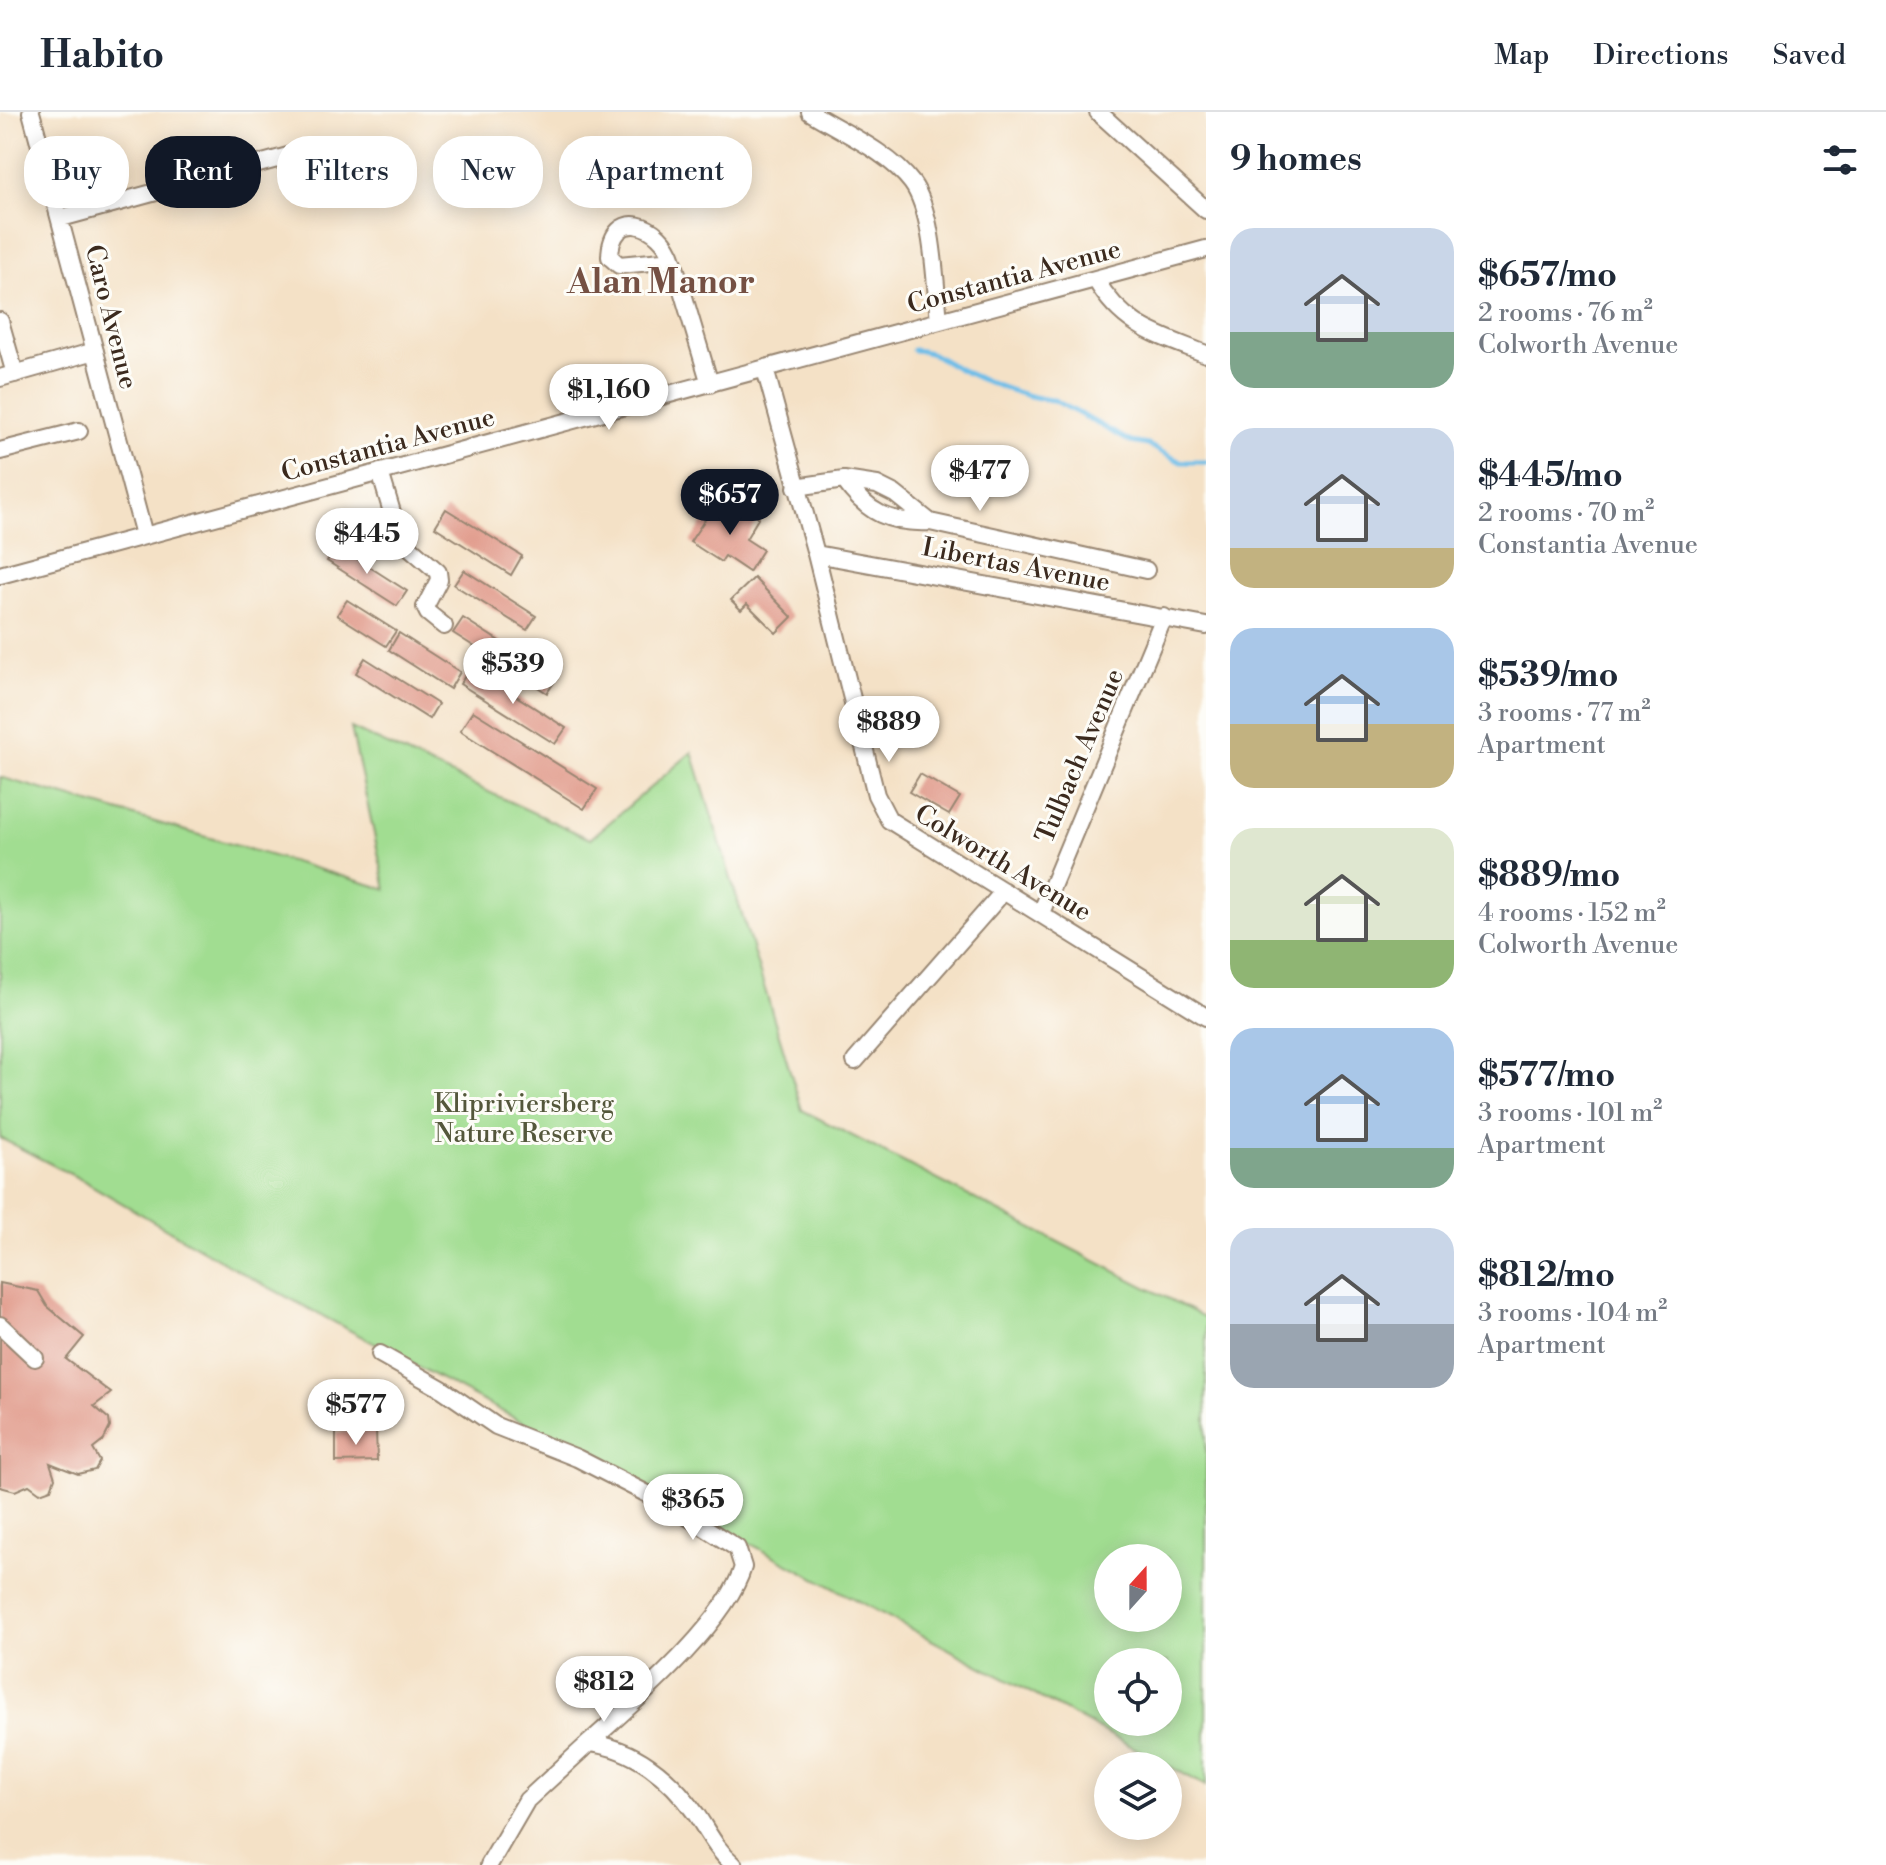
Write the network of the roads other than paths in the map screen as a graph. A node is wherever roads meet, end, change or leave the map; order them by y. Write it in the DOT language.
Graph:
graph roads {
  1 [pos="31,112"];
  2 [pos="810,112"];
  3 [pos="1098,112"];
  4 [pos="277,159"];
  5 [pos="1206,210"];
  6 [pos="61,218"];
  7 [pos="1206,249"];
  8 [pos="673,260"];
  9 [pos="1096,280"];
  10 [pos="0,321"];
  11 [pos="939,321"];
  12 [pos="95,351"];
  13 [pos="1206,354"];
  14 [pos="765,369"];
  15 [pos="7,376"];
  16 [pos="710,384"];
  17 [pos="79,431"];
  18 [pos="0,451"];
  19 [pos="380,472"];
  20 [pos="844,480"];
  21 [pos="796,487"];
  22 [pos="930,522"];
  23 [pos="144,535"];
  24 [pos="816,554"];
  25 [pos="1146,570"];
  26 [pos="0,575"];
  27 [pos="1164,617"];
  28 [pos="444,626"];
  29 [pos="1206,626"];
  30 [pos="1004,891"];
  31 [pos="1041,913"];
  32 [pos="1206,1017"];
  33 [pos="855,1061"];
  34 [pos="0,1325"];
  35 [pos="380,1354"];
  36 [pos="35,1358"];
  37 [pos="589,1743"];
  38 [pos="489,1865"];
  39 [pos="734,1865"];
  1 -- 6 [label="street, Caro Avenue"];
  2 -- 11 [label="street"];
  3 -- 5 [label="street"];
  4 -- 6 [label="street"];
  6 -- 12 [label="street, Caro Avenue"];
  7 -- 9 [label="street, Constantia Avenue"];
  8 -- 16 [label="street"];
  9 -- 11 [label="street, Constantia Avenue"];
  9 -- 13 [label="street"];
  10 -- 15 [label="street"];
  11 -- 14 [label="street, Constantia Avenue"];
  12 -- 15 [label="street"];
  12 -- 23 [label="street, Caro Avenue"];
  14 -- 16 [label="street, Constantia Avenue"];
  14 -- 21 [label="street, Colworth Avenue"];
  16 -- 19 [label="street, Constantia Avenue"];
  17 -- 18 [label="street"];
  19 -- 23 [label="street, Constantia Avenue"];
  19 -- 28 [label="street"];
  20 -- 21 [label="street"];
  20 -- 22 [label="street"];
  20 -- 22 [label="street"];
  21 -- 24 [label="street, Colworth Avenue"];
  22 -- 25 [label="street"];
  23 -- 26 [label="street, Constantia Avenue"];
  24 -- 27 [label="street, Libertas Avenue"];
  24 -- 30 [label="street, Colworth Avenue"];
  27 -- 29 [label="street, Libertas Avenue"];
  27 -- 31 [label="street, Tulbach Avenue"];
  30 -- 31 [label="street, Colworth Avenue"];
  30 -- 33 [label="street"];
  31 -- 32 [label="street, Colworth Avenue"];
  34 -- 36 [label="street"];
  35 -- 37 [label="street"];
  37 -- 38 [label="street"];
  37 -- 39 [label="street"];
}
